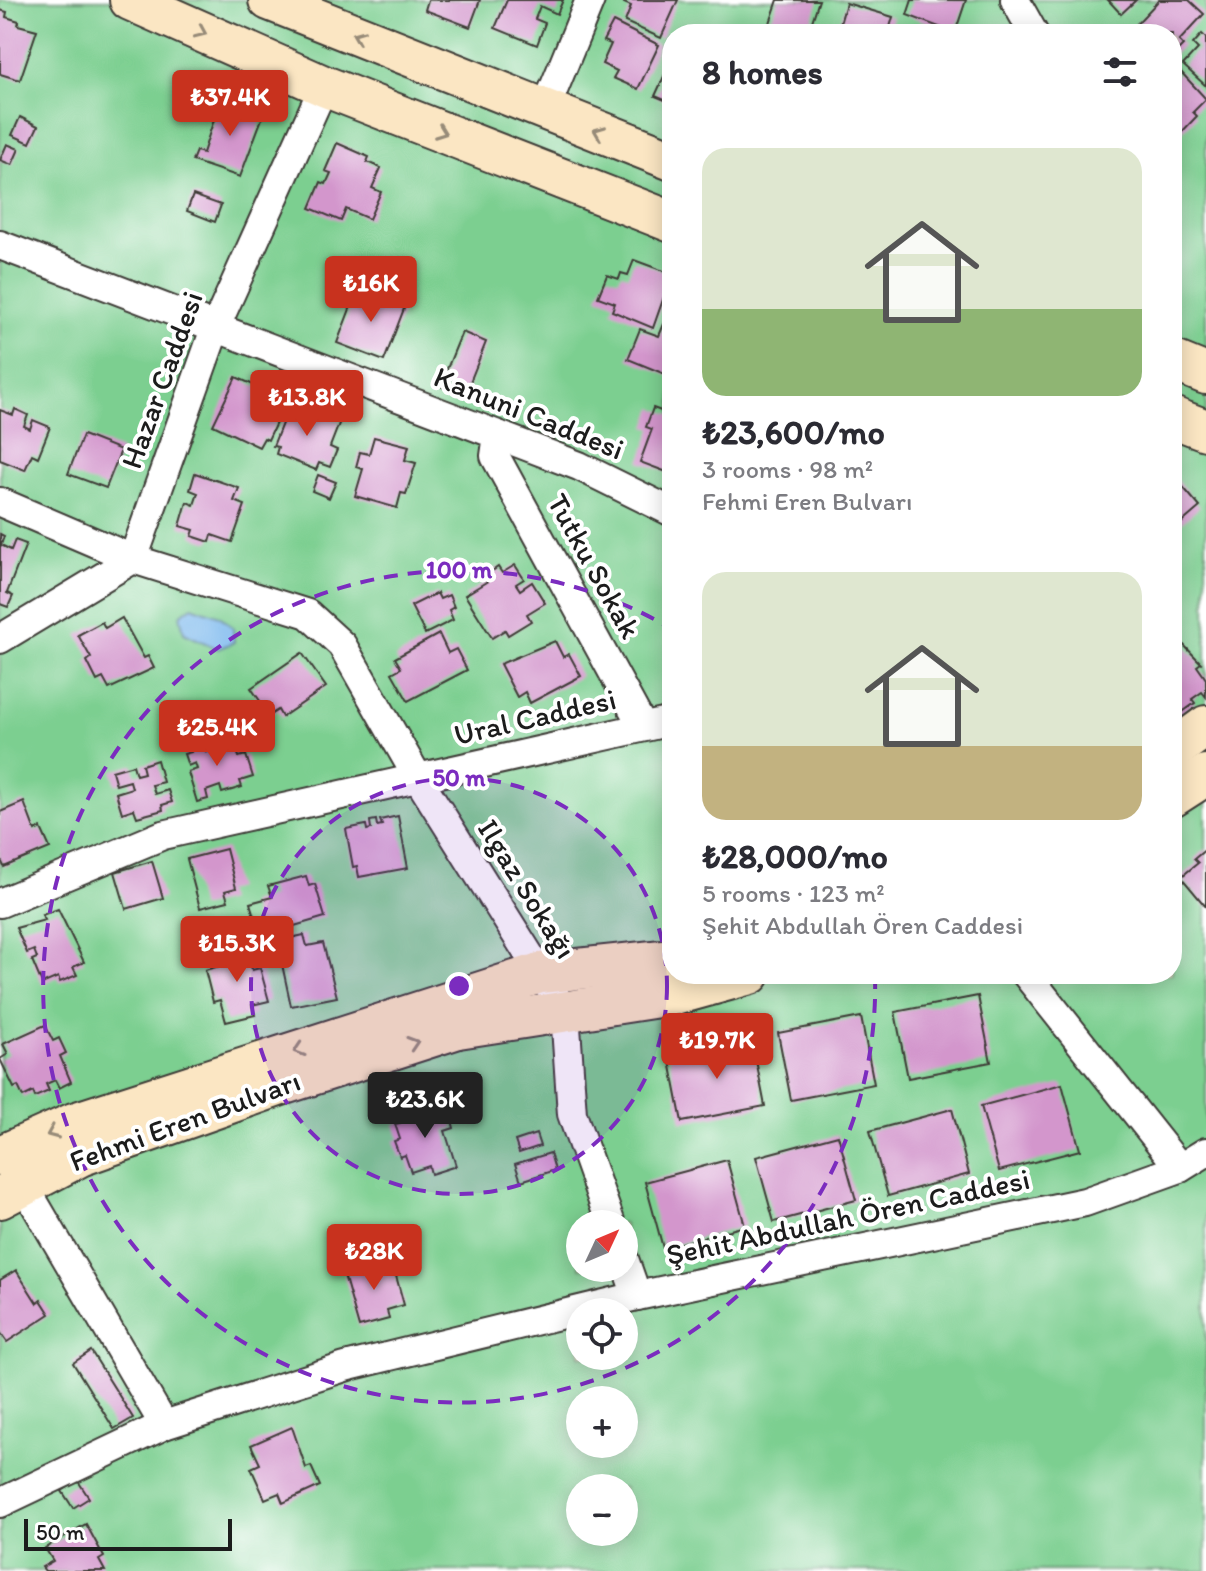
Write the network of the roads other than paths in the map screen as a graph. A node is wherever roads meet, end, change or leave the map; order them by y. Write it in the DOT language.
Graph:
graph roads {
  1 [pos="130,0"];
  2 [pos="269,0"];
  3 [pos="590,0"];
  4 [pos="1015,0"];
  5 [pos="1028,24"];
  6 [pos="324,86"];
  7 [pos="545,110"];
  8 [pos="662,156"];
  9 [pos="662,218"];
  10 [pos="0,245"];
  11 [pos="216,326"];
  12 [pos="1182,364"];
  13 [pos="1206,374"];
  14 [pos="1182,421"];
  15 [pos="1206,430"];
  16 [pos="498,435"];
  17 [pos="0,502"];
  18 [pos="662,507"];
  19 [pos="133,559"];
  20 [pos="0,639"];
  21 [pos="662,723"];
  22 [pos="1206,726"];
  23 [pos="643,727"];
  24 [pos="1182,744"];
  25 [pos="1206,775"];
  26 [pos="418,778"];
  27 [pos="1182,791"];
  28 [pos="0,903"];
  29 [pos="662,960"];
  30 [pos="540,973"];
  31 [pos="714,984"];
  32 [pos="1034,984"];
  33 [pos="565,1012"];
  34 [pos="1206,1152"];
  35 [pos="6,1167"];
  36 [pos="1180,1168"];
  37 [pos="606,1210"];
  38 [pos="632,1282"];
  39 [pos="637,1296"];
  40 [pos="164,1425"];
  41 [pos="0,1503"];
  1 -- 6 [label="street, one-way"];
  7 -- 2 [label="street, one-way"];
  3 -- 7 [label="street"];
  4 -- 5 [label="street"];
  6 -- 9 [label="street, one-way"];
  6 -- 11 [label="street, Hazar Caddesi"];
  8 -- 7 [label="street, one-way"];
  10 -- 11 [label="street, Kanuni Caddesi"];
  11 -- 16 [label="street, Kanuni Caddesi"];
  11 -- 19 [label="street, Hazar Caddesi"];
  12 -- 13 [label="street"];
  14 -- 15 [label="street"];
  16 -- 18 [label="street, Kanuni Caddesi"];
  16 -- 23 [label="street, Tutku Sokak"];
  17 -- 19 [label="street, Ilgaz Sokağı"];
  19 -- 20 [label="street"];
  19 -- 26 [label="street, Ilgaz Sokağı"];
  21 -- 23 [label="street, Ural Caddesi"];
  22 -- 24 [label="street"];
  23 -- 26 [label="street, Ural Caddesi"];
  25 -- 27 [label="street"];
  26 -- 28 [label="street, Ural Caddesi"];
  26 -- 30 [label="street, Ilgaz Sokağı"];
  29 -- 30 [label="street, Fehmi Eren Bulvarı"];
  30 -- 33 [label="street, Ilgaz Sokağı"];
  30 -- 35 [label="street, Fehmi Eren Bulvarı, one-way"];
  31 -- 33 [label="street, Fehmi Eren Bulvarı"];
  32 -- 36 [label="street"];
  35 -- 33 [label="street, Fehmi Eren Bulvarı, one-way"];
  33 -- 37 [label="street, Ilgaz Sokağı"];
  34 -- 36 [label="street, Şehit Abdullah Ören Caddesi"];
  35 -- 40 [label="street"];
  36 -- 39 [label="street, Şehit Abdullah Ören Caddesi"];
  38 -- 39 [label="street"];
  39 -- 40 [label="street, Şehit Abdullah Ören Caddesi"];
  40 -- 41 [label="street, Şehit Abdullah Ören Caddesi"];
}
